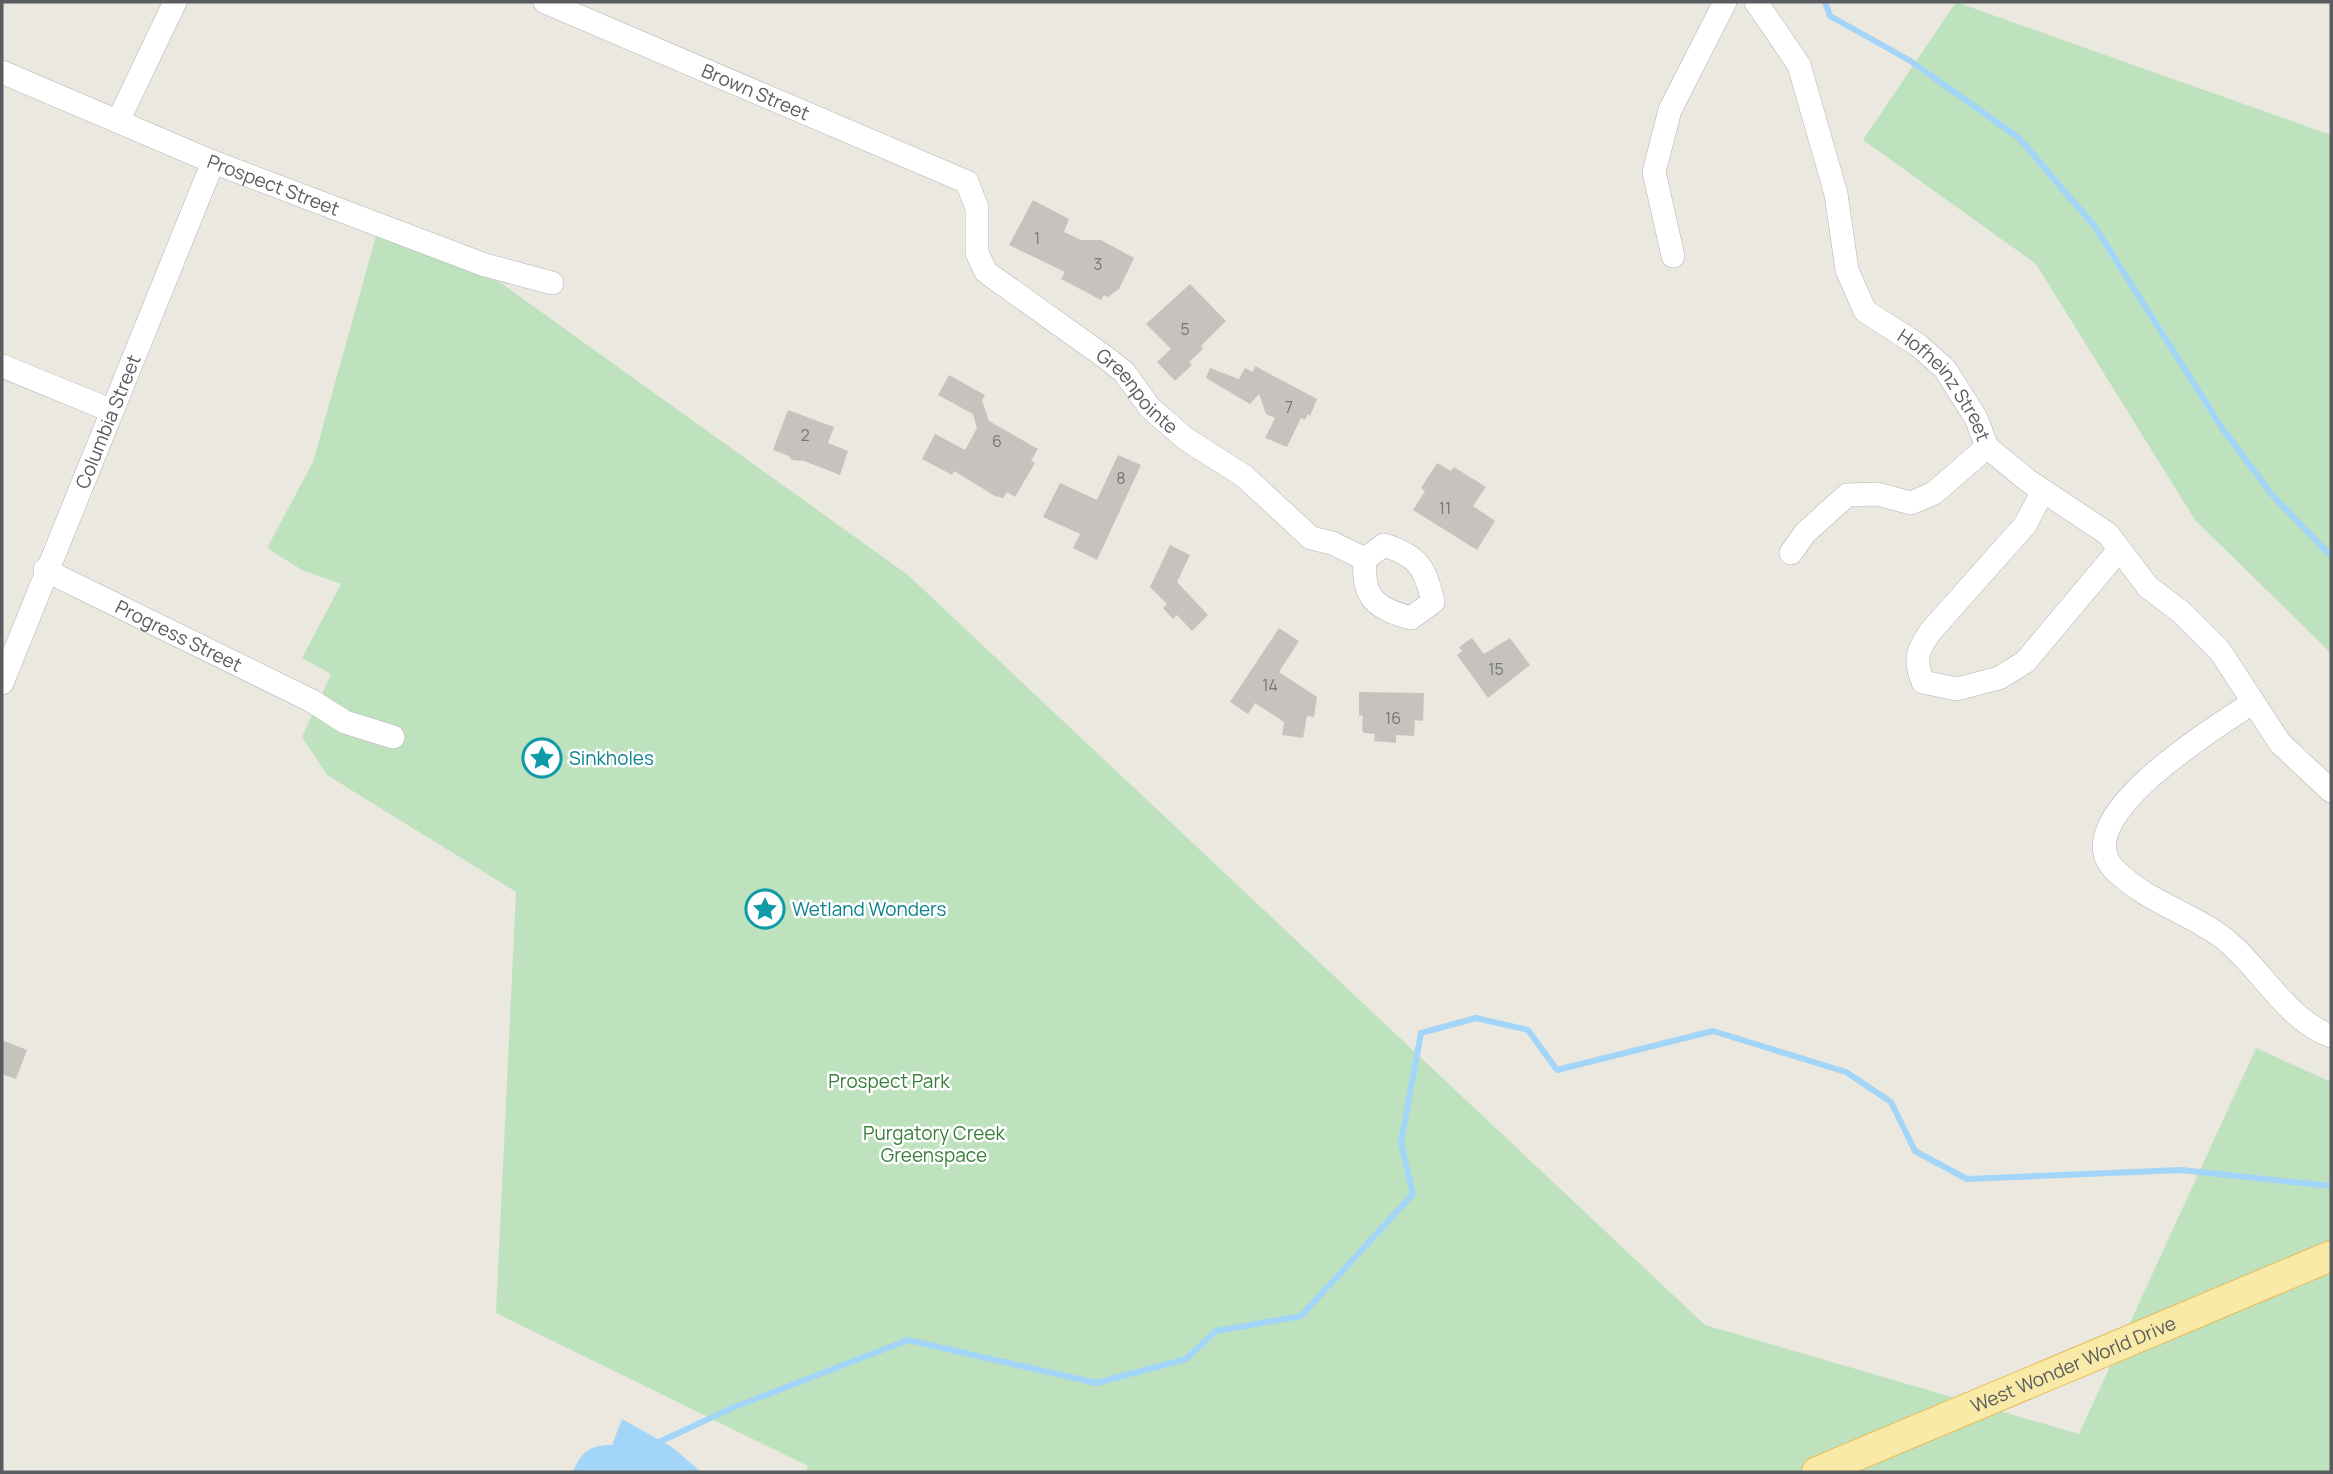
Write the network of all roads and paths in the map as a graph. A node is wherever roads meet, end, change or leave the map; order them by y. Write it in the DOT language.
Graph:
graph roads {
  1 [pos="175,2"];
  2 [pos="545,2"];
  3 [pos="1725,2"];
  4 [pos="1756,2"];
  5 [pos="2,72"];
  6 [pos="119,119"];
  7 [pos="214,162"];
  8 [pos="967,182"];
  9 [pos="1674,256"];
  10 [pos="552,283"];
  11 [pos="2,366"];
  12 [pos="110,410"];
  13 [pos="1987,447"];
  14 [pos="2043,491"];
  15 [pos="2119,550"];
  16 [pos="1791,553"];
  17 [pos="1365,559"];
  18 [pos="45,569"];
  19 [pos="2,681"];
  20 [pos="2252,703"];
  21 [pos="393,737"];
  22 [pos="2331,791"];
  23 [pos="2331,1036"];
  24 [pos="2331,1256"];
  25 [pos="1817,1472"];
  1 -- 6 [label="street"];
  2 -- 8 [label="street, Brown Street"];
  3 -- 9 [label="street"];
  4 -- 13 [label="street, Hofheinz Street"];
  5 -- 6 [label="street, Prospect Street"];
  6 -- 7 [label="street, Prospect Street"];
  7 -- 10 [label="street, Prospect Street"];
  7 -- 12 [label="street, Columbia Street"];
  8 -- 17 [label="street, Greenpointe"];
  11 -- 12 [label="street"];
  12 -- 18 [label="street, Columbia Street"];
  13 -- 14 [label="street, Hofheinz Street"];
  13 -- 16 [label="street"];
  14 -- 15 [label="street, Hofheinz Street"];
  14 -- 15 [label="street"];
  15 -- 20 [label="street, Hofheinz Street"];
  18 -- 19 [label="street, Columbia Street"];
  18 -- 21 [label="street, Progress Street"];
  20 -- 22 [label="street, Hofheinz Street"];
  20 -- 23 [label="street"];
  24 -- 25 [label="main road, West Wonder World Drive"];
}
